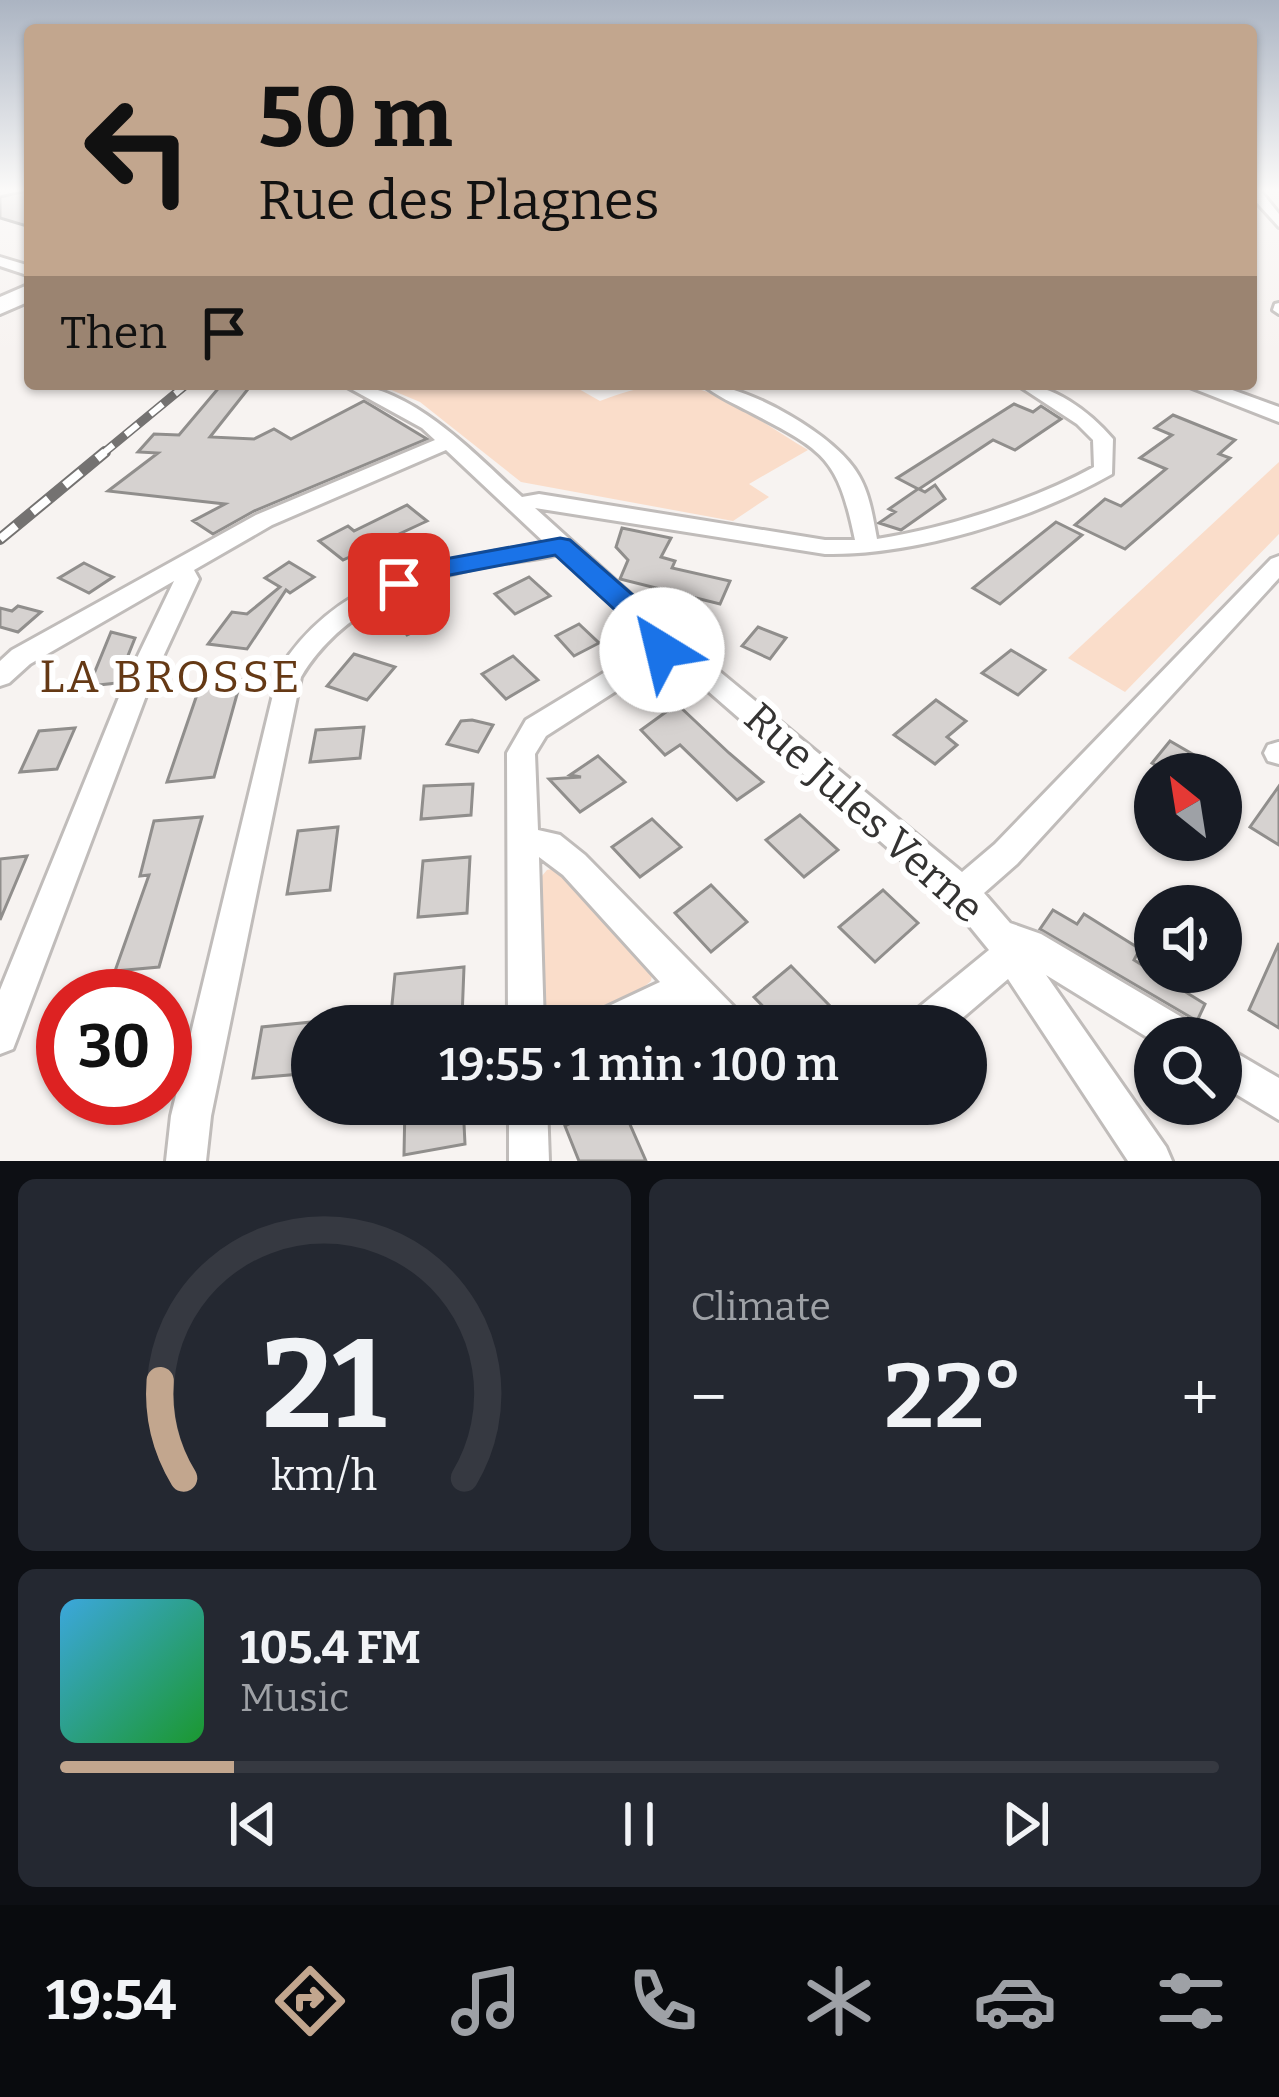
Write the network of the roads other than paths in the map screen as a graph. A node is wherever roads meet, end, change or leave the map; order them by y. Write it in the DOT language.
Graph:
graph roads {
  1 [pos="364,390"];
  2 [pos="721,390"];
  3 [pos="1034,390"];
  4 [pos="1210,390"];
  5 [pos="1279,416"];
  6 [pos="448,442"];
  7 [pos="516,504"];
  8 [pos="560,546"];
  9 [pos="868,548"];
  10 [pos="1279,564"];
  11 [pos="181,568"];
  12 [pos="670,644"];
  13 [pos="0,676"];
  14 [pos="521,841"];
  15 [pos="962,892"];
  16 [pos="1000,954"];
  17 [pos="688,987"];
  18 [pos="525,1005"];
  19 [pos="651,1005"];
  20 [pos="706,1005"];
  21 [pos="948,1005"];
  22 [pos="1147,1017"];
  23 [pos="0,1036"];
  24 [pos="1242,1077"];
  25 [pos="1279,1101"];
  26 [pos="528,1125"];
  27 [pos="186,1161"];
  28 [pos="529,1161"];
  29 [pos="1152,1161"];
  1 -- 6 [label="street, Rue Jules Verne"];
  2 -- 9 [label="street"];
  3 -- 9 [label="street"];
  4 -- 5 [label="street"];
  6 -- 7 [label="street, Rue Jules Verne"];
  6 -- 11 [label="street"];
  7 -- 8 [label="street, Rue Jules Verne"];
  7 -- 9 [label="street"];
  8 -- 12 [label="street, Rue Jules Verne"];
  8 -- 27 [label="street"];
  10 -- 15 [label="street"];
  11 -- 13 [label="street"];
  11 -- 23 [label="street"];
  12 -- 14 [label="street"];
  12 -- 15 [label="street, Rue Jules Verne"];
  14 -- 17 [label="street"];
  14 -- 18 [label="street"];
  15 -- 16 [label="street, Rue Jules Verne"];
  16 -- 21 [label="street"];
  16 -- 22 [label="street"];
  16 -- 29 [label="street, Rue Jules Verne"];
  17 -- 19 [label="street"];
  17 -- 20 [label="street"];
  24 -- 25 [label="street"];
  26 -- 28 [label="street"];
}
